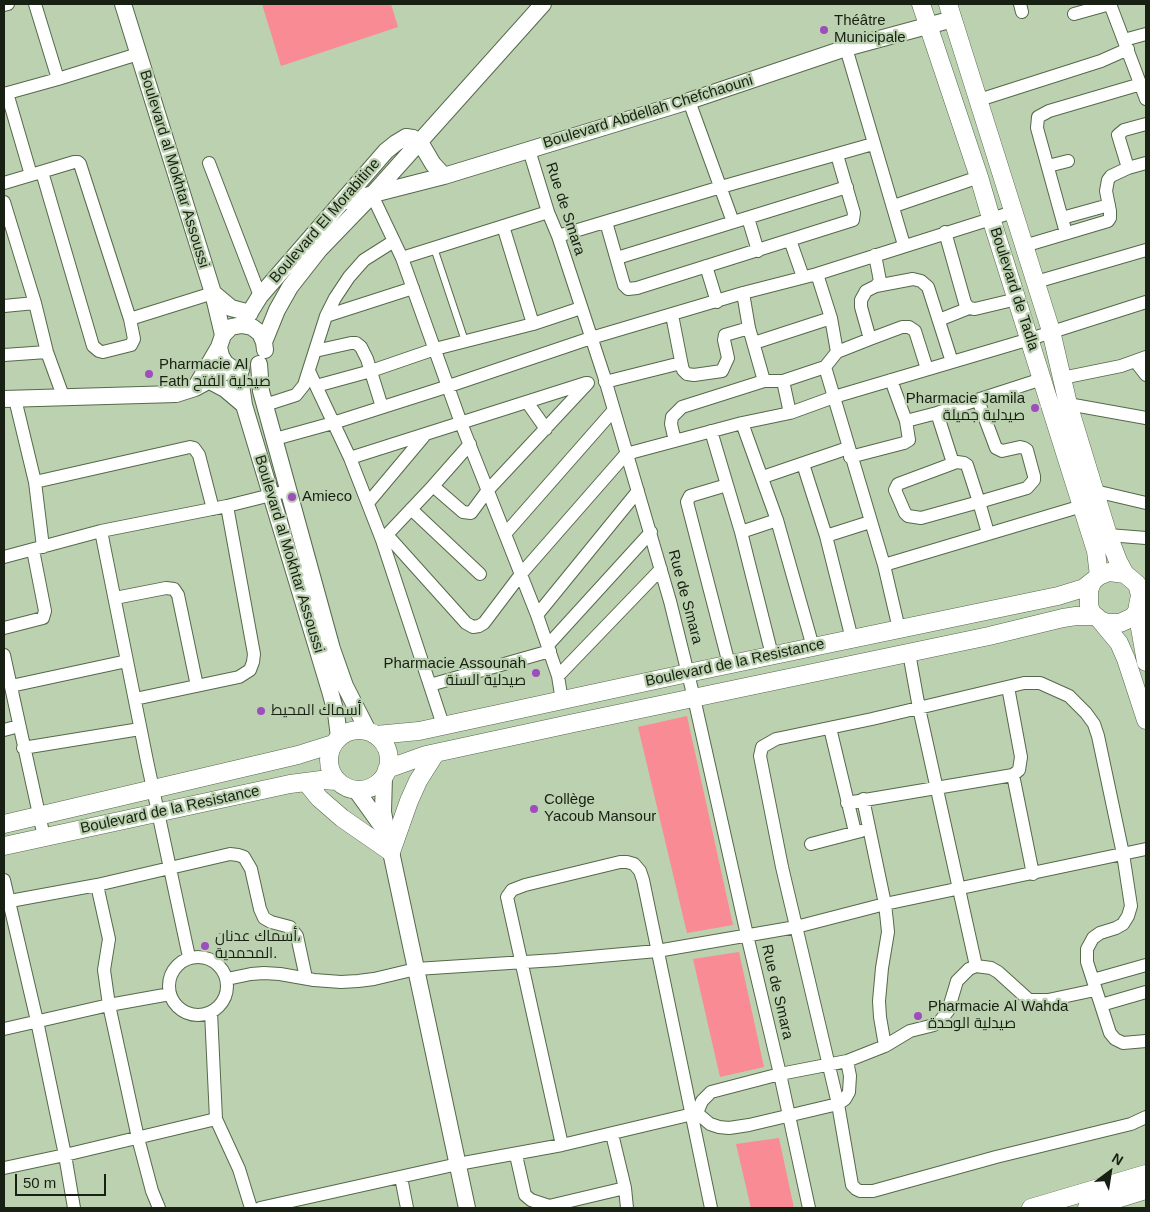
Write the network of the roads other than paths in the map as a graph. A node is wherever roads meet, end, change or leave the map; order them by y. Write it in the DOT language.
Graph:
graph roads {
  1 [pos="8,4"];
  2 [pos="35,4"];
  3 [pos="123,4"];
  4 [pos="543,4"];
  5 [pos="922,4"];
  6 [pos="1110,4"];
  7 [pos="4,5"];
  8 [pos="951,11"];
  9 [pos="1074,14"];
  10 [pos="928,26"];
  11 [pos="1146,34"];
  12 [pos="1126,45"];
  13 [pos="846,48"];
  14 [pos="138,54"];
  15 [pos="58,79"];
  16 [pos="1141,84"];
  17 [pos="6,93"];
  18 [pos="1146,99"];
  19 [pos="980,100"];
  20 [pos="689,101"];
  21 [pos="1146,124"];
  22 [pos="420,142"];
  23 [pos="873,144"];
  24 [pos="529,150"];
  25 [pos="837,155"];
  26 [pos="1068,161"];
  27 [pos="209,163"];
  28 [pos="1146,163"];
  29 [pos="1048,166"];
  30 [pos="1128,168"];
  31 [pos="37,173"];
  32 [pos="444,176"];
  33 [pos="980,177"];
  34 [pos="4,183"];
  35 [pos="721,187"];
  36 [pos="847,188"];
  37 [pos="372,195"];
  38 [pos="4,202"];
  39 [pos="342,202"];
  40 [pos="1109,205"];
  41 [pos="894,206"];
  42 [pos="548,212"];
  43 [pos="1013,212"];
  44 [pos="748,218"];
  45 [pos="991,218"];
  46 [pos="1062,218"];
  47 [pos="606,222"];
  48 [pos="733,222"];
  49 [pos="503,226"];
  50 [pos="945,232"];
  51 [pos="1066,234"];
  52 [pos="558,236"];
  53 [pos="790,240"];
  54 [pos="394,241"];
  55 [pos="904,245"];
  56 [pos="1024,246"];
  57 [pos="434,248"];
  58 [pos="1146,250"];
  59 [pos="758,251"];
  60 [pos="875,255"];
  61 [pos="402,258"];
  62 [pos="617,258"];
  63 [pos="706,266"];
  64 [pos="817,274"];
  65 [pos="803,277"];
  66 [pos="1036,282"];
  67 [pos="876,286"];
  68 [pos="413,288"];
  69 [pos="213,293"];
  70 [pos="744,293"];
  71 [pos="260,296"];
  72 [pos="1017,299"];
  73 [pos="716,302"];
  74 [pos="1146,302"];
  75 [pos="35,303"];
  76 [pos="4,306"];
  77 [pos="581,308"];
  78 [pos="969,308"];
  79 [pos="672,314"];
  80 [pos="326,316"];
  81 [pos="831,318"];
  82 [pos="130,319"];
  83 [pos="246,319"];
  84 [pos="939,320"];
  85 [pos="533,324"];
  86 [pos="749,328"];
  87 [pos="1051,331"];
  88 [pos="591,338"];
  89 [pos="870,339"];
  90 [pos="1030,339"];
  91 [pos="221,341"];
  92 [pos="465,341"];
  93 [pos="264,342"];
  94 [pos="754,343"];
  95 [pos="435,349"];
  96 [pos="47,352"];
  97 [pos="315,352"];
  98 [pos="837,352"];
  99 [pos="4,355"];
  100 [pos="1141,359"];
  101 [pos="681,361"];
  102 [pos="952,362"];
  103 [pos="258,364"];
  104 [pos="825,367"];
  105 [pos="235,369"];
  106 [pos="927,369"];
  107 [pos="309,371"];
  108 [pos="371,371"];
  109 [pos="1146,375"];
  110 [pos="1062,378"];
  111 [pos="605,379"];
  112 [pos="1042,379"];
  113 [pos="891,380"];
  114 [pos="764,381"];
  115 [pos="783,381"];
  116 [pos="588,382"];
  117 [pos="202,384"];
  118 [pos="316,386"];
  119 [pos="448,386"];
  120 [pos="62,396"];
  121 [pos="834,397"];
  122 [pos="9,399"];
  123 [pos="978,400"];
  124 [pos="527,402"];
  125 [pos="1068,404"];
  126 [pos="244,405"];
  127 [pos="265,405"];
  128 [pos="382,407"];
  129 [pos="1051,408"];
  130 [pos="613,411"];
  131 [pos="790,413"];
  132 [pos="937,413"];
  133 [pos="1146,418"];
  134 [pos="906,421"];
  135 [pos="333,423"];
  136 [pos="742,423"];
  137 [pos="461,424"];
  138 [pos="546,429"];
  139 [pos="711,431"];
  140 [pos="425,435"];
  141 [pos="275,439"];
  142 [pos="675,441"];
  143 [pos="470,444"];
  144 [pos="849,452"];
  145 [pos="626,454"];
  146 [pos="350,458"];
  147 [pos="953,463"];
  148 [pos="803,464"];
  149 [pos="763,476"];
  150 [pos="35,482"];
  151 [pos="727,485"];
  152 [pos="433,486"];
  153 [pos="488,490"];
  154 [pos="287,491"];
  155 [pos="638,491"];
  156 [pos="1095,491"];
  157 [pos="271,495"];
  158 [pos="979,502"];
  159 [pos="1146,503"];
  160 [pos="368,504"];
  161 [pos="227,506"];
  162 [pos="1082,506"];
  163 [pos="213,509"];
  164 [pos="411,509"];
  165 [pos="777,520"];
  166 [pos="870,522"];
  167 [pos="101,531"];
  168 [pos="650,532"];
  169 [pos="741,532"];
  170 [pos="988,533"];
  171 [pos="506,534"];
  172 [pos="1108,535"];
  173 [pos="826,536"];
  174 [pos="385,537"];
  175 [pos="1146,538"];
  176 [pos="38,548"];
  177 [pos="4,557"];
  178 [pos="884,565"];
  179 [pos="661,569"];
  180 [pos="480,574"];
  181 [pos="521,574"];
  182 [pos="1127,575"];
  183 [pos="1146,576"];
  184 [pos="1096,580"];
  185 [pos="115,598"];
  186 [pos="1141,608"];
  187 [pos="537,615"];
  188 [pos="1098,618"];
  189 [pos="4,628"];
  190 [pos="899,629"];
  191 [pos="852,638"];
  192 [pos="813,647"];
  193 [pos="549,648"];
  194 [pos="909,653"];
  195 [pos="772,656"];
  196 [pos="127,661"];
  197 [pos="5,662"];
  198 [pos="1146,662"];
  199 [pos="729,664"];
  200 [pos="688,673"];
  201 [pos="558,676"];
  202 [pos="430,685"];
  203 [pos="11,686"];
  204 [pos="197,686"];
  205 [pos="1008,687"];
  206 [pos="694,698"];
  207 [pos="135,699"];
  208 [pos="562,701"];
  209 [pos="919,708"];
  210 [pos="1146,720"];
  211 [pos="443,725"];
  212 [pos="19,726"];
  213 [pos="830,728"];
  214 [pos="140,729"];
  215 [pos="4,730"];
  216 [pos="372,733"];
  217 [pos="336,740"];
  218 [pos="23,748"];
  219 [pos="434,754"];
  220 [pos="386,772"];
  221 [pos="1013,775"];
  222 [pos="337,780"];
  223 [pos="306,782"];
  224 [pos="938,787"];
  225 [pos="153,790"];
  226 [pos="356,790"];
  227 [pos="863,799"];
  228 [pos="847,803"];
  229 [pos="158,813"];
  230 [pos="39,817"];
  231 [pos="4,824"];
  232 [pos="870,829"];
  233 [pos="855,832"];
  234 [pos="387,833"];
  235 [pos="44,837"];
  236 [pos="811,844"];
  237 [pos="4,846"];
  238 [pos="1146,849"];
  239 [pos="391,852"];
  240 [pos="1123,854"];
  241 [pos="169,868"];
  242 [pos="1033,874"];
  243 [pos="4,880"];
  244 [pos="97,885"];
  245 [pos="959,888"];
  246 [pos="10,901"];
  247 [pos="885,904"];
  248 [pos="796,926"];
  249 [pos="747,935"];
  250 [pos="657,952"];
  251 [pos="189,957"];
  252 [pos="521,962"];
  253 [pos="1146,965"];
  254 [pos="976,966"];
  255 [pos="416,969"];
  256 [pos="306,978"];
  257 [pos="227,979"];
  258 [pos="1094,985"];
  259 [pos="1146,992"];
  260 [pos="170,994"];
  261 [pos="109,1005"];
  262 [pos="1101,1005"];
  263 [pos="211,1012"];
  264 [pos="37,1021"];
  265 [pos="4,1029"];
  266 [pos="1146,1041"];
  267 [pos="885,1046"];
  268 [pos="846,1061"];
  269 [pos="828,1064"];
  270 [pos="780,1074"];
  271 [pos="838,1104"];
  272 [pos="694,1114"];
  273 [pos="789,1114"];
  274 [pos="1146,1117"];
  275 [pos="216,1119"];
  276 [pos="612,1134"];
  277 [pos="138,1138"];
  278 [pos="562,1145"];
  279 [pos="65,1155"];
  280 [pos="516,1155"];
  281 [pos="458,1164"];
  282 [pos="4,1168"];
  283 [pos="1146,1174"];
  284 [pos="401,1177"];
  285 [pos="625,1188"];
  286 [pos="1146,1190"];
  287 [pos="1118,1203"];
  288 [pos="154,1207"];
  289 [pos="74,1208"];
  290 [pos="251,1208"];
  291 [pos="260,1208"];
  292 [pos="407,1208"];
  293 [pos="467,1208"];
  294 [pos="628,1208"];
  295 [pos="710,1208"];
  296 [pos="808,1208"];
  297 [pos="1032,1208"];
  298 [pos="1087,1208"];
  1 -- 7 [label="street"];
  2 -- 15 [label="street"];
  3 -- 14 [label="street, Boulevard al Mokhtar Assoussi"];
  4 -- 22 [label="street, Boulevard El Morabitine"];
  5 -- 10 [label="main road, Boulevard de Tadla"];
  6 -- 9 [label="street"];
  6 -- 12 [label="street"];
  8 -- 10 [label="street, Boulevard Abdellah Chefchaouni"];
  8 -- 19 [label="main road, Boulevard de Tadla"];
  10 -- 13 [label="street, Boulevard Abdellah Chefchaouni"];
  10 -- 33 [label="main road, Boulevard de Tadla"];
  11 -- 12 [label="street"];
  12 -- 16 [label="street"];
  12 -- 19 [label="street"];
  13 -- 20 [label="street, Boulevard Abdellah Chefchaouni"];
  13 -- 23 [label="street"];
  14 -- 15 [label="street"];
  14 -- 69 [label="street, Boulevard al Mokhtar Assoussi"];
  15 -- 17 [label="street"];
  16 -- 18 [label="street"];
  16 -- 29 [label="street"];
  17 -- 31 [label="street"];
  19 -- 43 [label="main road, Boulevard de Tadla"];
  20 -- 24 [label="street, Boulevard Abdellah Chefchaouni"];
  20 -- 35 [label="street"];
  21 -- 30 [label="street"];
  22 -- 32 [label="street"];
  22 -- 37 [label="street, Boulevard El Morabitine"];
  22 -- 39 [label="street, Boulevard El Morabitine"];
  23 -- 25 [label="street"];
  23 -- 41 [label="street"];
  24 -- 32 [label="street, Boulevard Abdellah Chefchaouni"];
  24 -- 42 [label="street, Rue de Smara"];
  25 -- 35 [label="street"];
  25 -- 36 [label="street"];
  26 -- 29 [label="street"];
  27 -- 71 [label="street"];
  28 -- 30 [label="street"];
  29 -- 46 [label="street"];
  30 -- 40 [label="street"];
  31 -- 34 [label="street"];
  31 -- 82 [label="street"];
  31 -- 82 [label="street"];
  32 -- 37 [label="street, Boulevard Abdellah Chefchaouni"];
  33 -- 41 [label="street"];
  33 -- 45 [label="main road, Boulevard de Tadla"];
  35 -- 47 [label="street"];
  35 -- 48 [label="street"];
  36 -- 44 [label="street"];
  36 -- 53 [label="street"];
  37 -- 39 [label="street, Boulevard Abdellah Chefchaouni"];
  37 -- 54 [label="street"];
  37 -- 93 [label="street, Boulevard El Morabitine"];
  38 -- 75 [label="street"];
  39 -- 71 [label="street, Boulevard El Morabitine"];
  40 -- 46 [label="street"];
  40 -- 51 [label="street"];
  41 -- 55 [label="street"];
  42 -- 49 [label="street"];
  42 -- 52 [label="street, Rue de Smara"];
  43 -- 45 [label="street"];
  43 -- 56 [label="main road, Boulevard de Tadla"];
  44 -- 48 [label="street"];
  44 -- 59 [label="street"];
  45 -- 50 [label="street"];
  45 -- 72 [label="main road, Boulevard de Tadla"];
  46 -- 51 [label="street"];
  47 -- 52 [label="street"];
  47 -- 62 [label="street"];
  48 -- 62 [label="street"];
  49 -- 57 [label="street"];
  49 -- 85 [label="street"];
  50 -- 55 [label="street"];
  50 -- 78 [label="street"];
  51 -- 56 [label="street"];
  52 -- 77 [label="street, Rue de Smara"];
  53 -- 59 [label="street"];
  53 -- 65 [label="street"];
  54 -- 61 [label="street"];
  54 -- 80 [label="street"];
  55 -- 60 [label="street"];
  56 -- 66 [label="main road, Boulevard de Tadla"];
  57 -- 61 [label="street"];
  57 -- 92 [label="lane"];
  58 -- 66 [label="street"];
  59 -- 63 [label="street"];
  60 -- 64 [label="street"];
  60 -- 67 [label="street"];
  61 -- 68 [label="street"];
  62 -- 63 [label="street"];
  63 -- 73 [label="street"];
  64 -- 65 [label="street"];
  64 -- 81 [label="street"];
  65 -- 70 [label="street"];
  66 -- 87 [label="main road, Boulevard de Tadla"];
  67 -- 84 [label="street"];
  67 -- 89 [label="street"];
  68 -- 80 [label="street"];
  68 -- 95 [label="street"];
  69 -- 82 [label="street"];
  69 -- 83 [label="street"];
  69 -- 91 [label="street, Boulevard al Mokhtar Assoussi"];
  70 -- 73 [label="street"];
  70 -- 86 [label="street"];
  71 -- 83 [label="street, Boulevard El Morabitine"];
  72 -- 78 [label="street"];
  72 -- 90 [label="main road, Boulevard de Tadla"];
  73 -- 79 [label="street"];
  74 -- 87 [label="street"];
  75 -- 76 [label="street"];
  75 -- 96 [label="street"];
  77 -- 85 [label="street"];
  77 -- 88 [label="street, Rue de Smara"];
  78 -- 84 [label="street"];
  79 -- 88 [label="street"];
  79 -- 101 [label="street"];
  80 -- 97 [label="street"];
  81 -- 94 [label="street"];
  81 -- 98 [label="street"];
  83 -- 91 [label="street"];
  83 -- 93 [label="street"];
  84 -- 102 [label="street"];
  85 -- 92 [label="street"];
  86 -- 94 [label="street"];
  86 -- 101 [label="street"];
  87 -- 90 [label="street"];
  87 -- 110 [label="main road, Boulevard de Tadla"];
  88 -- 111 [label="street, Rue de Smara"];
  88 -- 119 [label="street"];
  89 -- 98 [label="street"];
  89 -- 106 [label="street"];
  90 -- 102 [label="street"];
  90 -- 112 [label="main road, Boulevard de Tadla"];
  91 -- 105 [label="street"];
  91 -- 117 [label="street"];
  92 -- 95 [label="street"];
  93 -- 103 [label="street"];
  94 -- 114 [label="street"];
  95 -- 108 [label="street"];
  95 -- 119 [label="street"];
  96 -- 99 [label="street"];
  96 -- 120 [label="street"];
  97 -- 107 [label="street"];
  97 -- 108 [label="street"];
  98 -- 104 [label="street"];
  100 -- 109 [label="street"];
  100 -- 110 [label="street"];
  101 -- 111 [label="street"];
  102 -- 106 [label="street"];
  103 -- 105 [label="street"];
  103 -- 127 [label="street, Boulevard al Mokhtar Assoussi"];
  104 -- 115 [label="street"];
  104 -- 121 [label="street"];
  105 -- 117 [label="street"];
  105 -- 126 [label="street, Boulevard al Mokhtar Assoussi"];
  106 -- 113 [label="street"];
  107 -- 118 [label="street"];
  107 -- 127 [label="street"];
  108 -- 118 [label="street"];
  108 -- 128 [label="street"];
  110 -- 125 [label="main road, Boulevard de Tadla"];
  111 -- 116 [label="street"];
  111 -- 130 [label="street, Rue de Smara"];
  112 -- 123 [label="street"];
  112 -- 129 [label="main road, Boulevard de Tadla"];
  113 -- 121 [label="street"];
  113 -- 134 [label="street"];
  114 -- 115 [label="street"];
  114 -- 142 [label="street"];
  115 -- 131 [label="street"];
  116 -- 124 [label="street"];
  116 -- 138 [label="street"];
  117 -- 120 [label="street"];
  117 -- 126 [label="street"];
  118 -- 135 [label="street"];
  119 -- 128 [label="street"];
  119 -- 137 [label="street"];
  120 -- 122 [label="street"];
  121 -- 131 [label="street"];
  121 -- 144 [label="street"];
  122 -- 150 [label="street"];
  123 -- 132 [label="street"];
  123 -- 158 [label="street"];
  124 -- 137 [label="street"];
  124 -- 138 [label="street"];
  125 -- 129 [label="street"];
  125 -- 133 [label="street"];
  125 -- 156 [label="main road, Boulevard de Tadla"];
  126 -- 157 [label="street, Boulevard al Mokhtar Assoussi"];
  127 -- 141 [label="street, Boulevard al Mokhtar Assoussi"];
  128 -- 135 [label="street"];
  129 -- 162 [label="main road, Boulevard de Tadla"];
  130 -- 145 [label="street, Rue de Smara"];
  130 -- 171 [label="street"];
  131 -- 136 [label="street"];
  132 -- 134 [label="street"];
  132 -- 147 [label="street"];
  134 -- 144 [label="street"];
  135 -- 141 [label="street"];
  135 -- 146 [label="street"];
  136 -- 139 [label="street"];
  136 -- 149 [label="street"];
  137 -- 140 [label="street"];
  137 -- 143 [label="street"];
  138 -- 153 [label="street"];
  139 -- 142 [label="street"];
  139 -- 151 [label="street"];
  140 -- 146 [label="street"];
  140 -- 160 [label="street"];
  141 -- 154 [label="street, Boulevard al Mokhtar Assoussi"];
  142 -- 145 [label="street"];
  143 -- 152 [label="street"];
  143 -- 153 [label="street"];
  144 -- 148 [label="street"];
  144 -- 166 [label="street"];
  145 -- 155 [label="street, Rue de Smara"];
  145 -- 181 [label="street"];
  146 -- 160 [label="street"];
  147 -- 158 [label="street"];
  147 -- 158 [label="street"];
  148 -- 149 [label="street"];
  148 -- 173 [label="street"];
  149 -- 165 [label="street"];
  150 -- 163 [label="street"];
  150 -- 176 [label="street"];
  151 -- 169 [label="street"];
  151 -- 199 [label="street"];
  152 -- 153 [label="street"];
  152 -- 164 [label="street"];
  153 -- 171 [label="street"];
  154 -- 157 [label="street"];
  154 -- 216 [label="street, Boulevard al Mokhtar Assoussi"];
  155 -- 168 [label="street, Rue de Smara"];
  155 -- 187 [label="street"];
  156 -- 159 [label="street"];
  156 -- 172 [label="main road, Boulevard de Tadla"];
  157 -- 161 [label="street"];
  157 -- 217 [label="street, Boulevard al Mokhtar Assoussi"];
  158 -- 170 [label="street"];
  160 -- 174 [label="street"];
  161 -- 163 [label="street"];
  161 -- 204 [label="street"];
  162 -- 170 [label="street"];
  162 -- 184 [label="main road, Boulevard de Tadla"];
  163 -- 167 [label="street"];
  164 -- 174 [label="street"];
  164 -- 180 [label="street"];
  165 -- 169 [label="street"];
  165 -- 192 [label="street"];
  166 -- 173 [label="street"];
  166 -- 178 [label="street"];
  167 -- 176 [label="street"];
  167 -- 185 [label="street"];
  168 -- 179 [label="street, Rue de Smara"];
  168 -- 193 [label="street"];
  169 -- 195 [label="street"];
  170 -- 178 [label="street"];
  171 -- 181 [label="street"];
  172 -- 175 [label="street"];
  172 -- 182 [label="main road, Boulevard de Tadla"];
  173 -- 191 [label="street"];
  174 -- 181 [label="street"];
  174 -- 202 [label="street"];
  176 -- 177 [label="street"];
  176 -- 189 [label="street"];
  178 -- 190 [label="street"];
  179 -- 200 [label="street, Rue de Smara"];
  179 -- 201 [label="street"];
  181 -- 187 [label="street"];
  182 -- 183 [label="main road, Boulevard de la Resistance"];
  182 -- 184 [label="main road, Boulevard de la Resistance"];
  182 -- 186 [label="main road"];
  184 -- 188 [label="main road"];
  184 -- 190 [label="main road, Boulevard de la Resistance"];
  185 -- 196 [label="street"];
  185 -- 204 [label="street"];
  186 -- 188 [label="main road, Boulevard de la Resistance"];
  186 -- 198 [label="main road"];
  187 -- 193 [label="street"];
  188 -- 194 [label="main road, Boulevard de la Resistance"];
  188 -- 210 [label="main road"];
  190 -- 191 [label="main road, Boulevard de la Resistance"];
  191 -- 192 [label="main road, Boulevard de la Resistance"];
  192 -- 195 [label="main road, Boulevard de la Resistance"];
  193 -- 201 [label="street"];
  193 -- 202 [label="street"];
  194 -- 206 [label="main road, Boulevard de la Resistance"];
  194 -- 209 [label="street"];
  195 -- 199 [label="main road, Boulevard de la Resistance"];
  196 -- 203 [label="street"];
  196 -- 207 [label="street"];
  197 -- 203 [label="street"];
  199 -- 200 [label="main road, Boulevard de la Resistance"];
  200 -- 206 [label="street, Rue de Smara"];
  200 -- 208 [label="main road, Boulevard de la Resistance"];
  201 -- 208 [label="street"];
  202 -- 211 [label="street"];
  203 -- 212 [label="street"];
  204 -- 207 [label="street"];
  205 -- 209 [label="street"];
  205 -- 221 [label="street"];
  205 -- 240 [label="street"];
  206 -- 219 [label="main road, Boulevard de la Resistance"];
  206 -- 249 [label="street, Rue de Smara"];
  207 -- 214 [label="street"];
  208 -- 211 [label="main road, Boulevard de la Resistance"];
  209 -- 213 [label="street"];
  209 -- 224 [label="street"];
  211 -- 216 [label="main road, Boulevard de la Resistance"];
  212 -- 215 [label="street"];
  212 -- 218 [label="street"];
  213 -- 228 [label="street"];
  213 -- 248 [label="street"];
  214 -- 218 [label="street"];
  214 -- 225 [label="street"];
  216 -- 217 [label="main road"];
  216 -- 220 [label="main road"];
  217 -- 222 [label="main road"];
  217 -- 225 [label="main road, Boulevard de la Resistance"];
  218 -- 230 [label="street"];
  219 -- 220 [label="main road, Boulevard de la Resistance"];
  219 -- 239 [label="main road"];
  220 -- 226 [label="main road"];
  220 -- 234 [label="street"];
  221 -- 224 [label="street"];
  221 -- 242 [label="street"];
  222 -- 223 [label="main road, Boulevard de la Resistance"];
  222 -- 226 [label="main road"];
  223 -- 229 [label="main road, Boulevard de la Resistance"];
  223 -- 239 [label="main road"];
  224 -- 227 [label="street"];
  224 -- 245 [label="street"];
  225 -- 229 [label="street"];
  225 -- 230 [label="main road, Boulevard de la Resistance"];
  226 -- 234 [label="street"];
  227 -- 228 [label="street"];
  227 -- 232 [label="street"];
  228 -- 233 [label="street"];
  229 -- 235 [label="main road, Boulevard de la Resistance"];
  229 -- 241 [label="street"];
  230 -- 231 [label="main road, Boulevard de la Resistance"];
  230 -- 235 [label="street"];
  232 -- 233 [label="street"];
  232 -- 247 [label="street"];
  233 -- 236 [label="street"];
  234 -- 239 [label="street"];
  235 -- 237 [label="main road, Boulevard de la Resistance"];
  238 -- 240 [label="street"];
  239 -- 255 [label="street"];
  240 -- 242 [label="street"];
  240 -- 258 [label="street"];
  241 -- 244 [label="street"];
  241 -- 251 [label="street"];
  241 -- 256 [label="street"];
  242 -- 245 [label="street"];
  243 -- 246 [label="street"];
  244 -- 246 [label="street"];
  244 -- 261 [label="street"];
  245 -- 247 [label="street"];
  245 -- 254 [label="street"];
  246 -- 264 [label="street"];
  247 -- 248 [label="street"];
  247 -- 267 [label="street"];
  248 -- 249 [label="street"];
  248 -- 269 [label="street"];
  249 -- 250 [label="street"];
  249 -- 270 [label="street, Rue de Smara"];
  250 -- 252 [label="street"];
  250 -- 252 [label="street"];
  250 -- 272 [label="street"];
  251 -- 257 [label="street"];
  251 -- 260 [label="street"];
  252 -- 255 [label="street"];
  252 -- 278 [label="street"];
  253 -- 258 [label="street"];
  254 -- 258 [label="street"];
  254 -- 267 [label="street"];
  255 -- 256 [label="street"];
  255 -- 281 [label="street"];
  256 -- 257 [label="street"];
  257 -- 263 [label="street"];
  258 -- 262 [label="street"];
  259 -- 262 [label="street"];
  260 -- 261 [label="street"];
  260 -- 263 [label="street"];
  261 -- 264 [label="street"];
  261 -- 277 [label="street"];
  262 -- 266 [label="street"];
  263 -- 275 [label="street"];
  264 -- 265 [label="street"];
  264 -- 279 [label="street"];
  267 -- 268 [label="street"];
  268 -- 269 [label="street"];
  268 -- 271 [label="street"];
  269 -- 270 [label="street"];
  269 -- 271 [label="street"];
  270 -- 272 [label="street"];
  270 -- 273 [label="street, Rue de Smara"];
  271 -- 273 [label="street"];
  271 -- 274 [label="street"];
  272 -- 273 [label="street"];
  272 -- 276 [label="street"];
  272 -- 295 [label="street"];
  273 -- 296 [label="street, Rue de Smara"];
  275 -- 277 [label="street"];
  275 -- 290 [label="street"];
  276 -- 278 [label="street"];
  276 -- 285 [label="street"];
  277 -- 279 [label="street"];
  277 -- 288 [label="street"];
  278 -- 280 [label="street"];
  279 -- 282 [label="street"];
  279 -- 289 [label="street"];
  280 -- 281 [label="street"];
  280 -- 285 [label="street"];
  281 -- 284 [label="street"];
  281 -- 293 [label="street"];
  283 -- 297 [label="main road"];
  284 -- 291 [label="street"];
  284 -- 292 [label="street"];
  285 -- 294 [label="street"];
  286 -- 287 [label="main road"];
  287 -- 298 [label="main road"];
}
